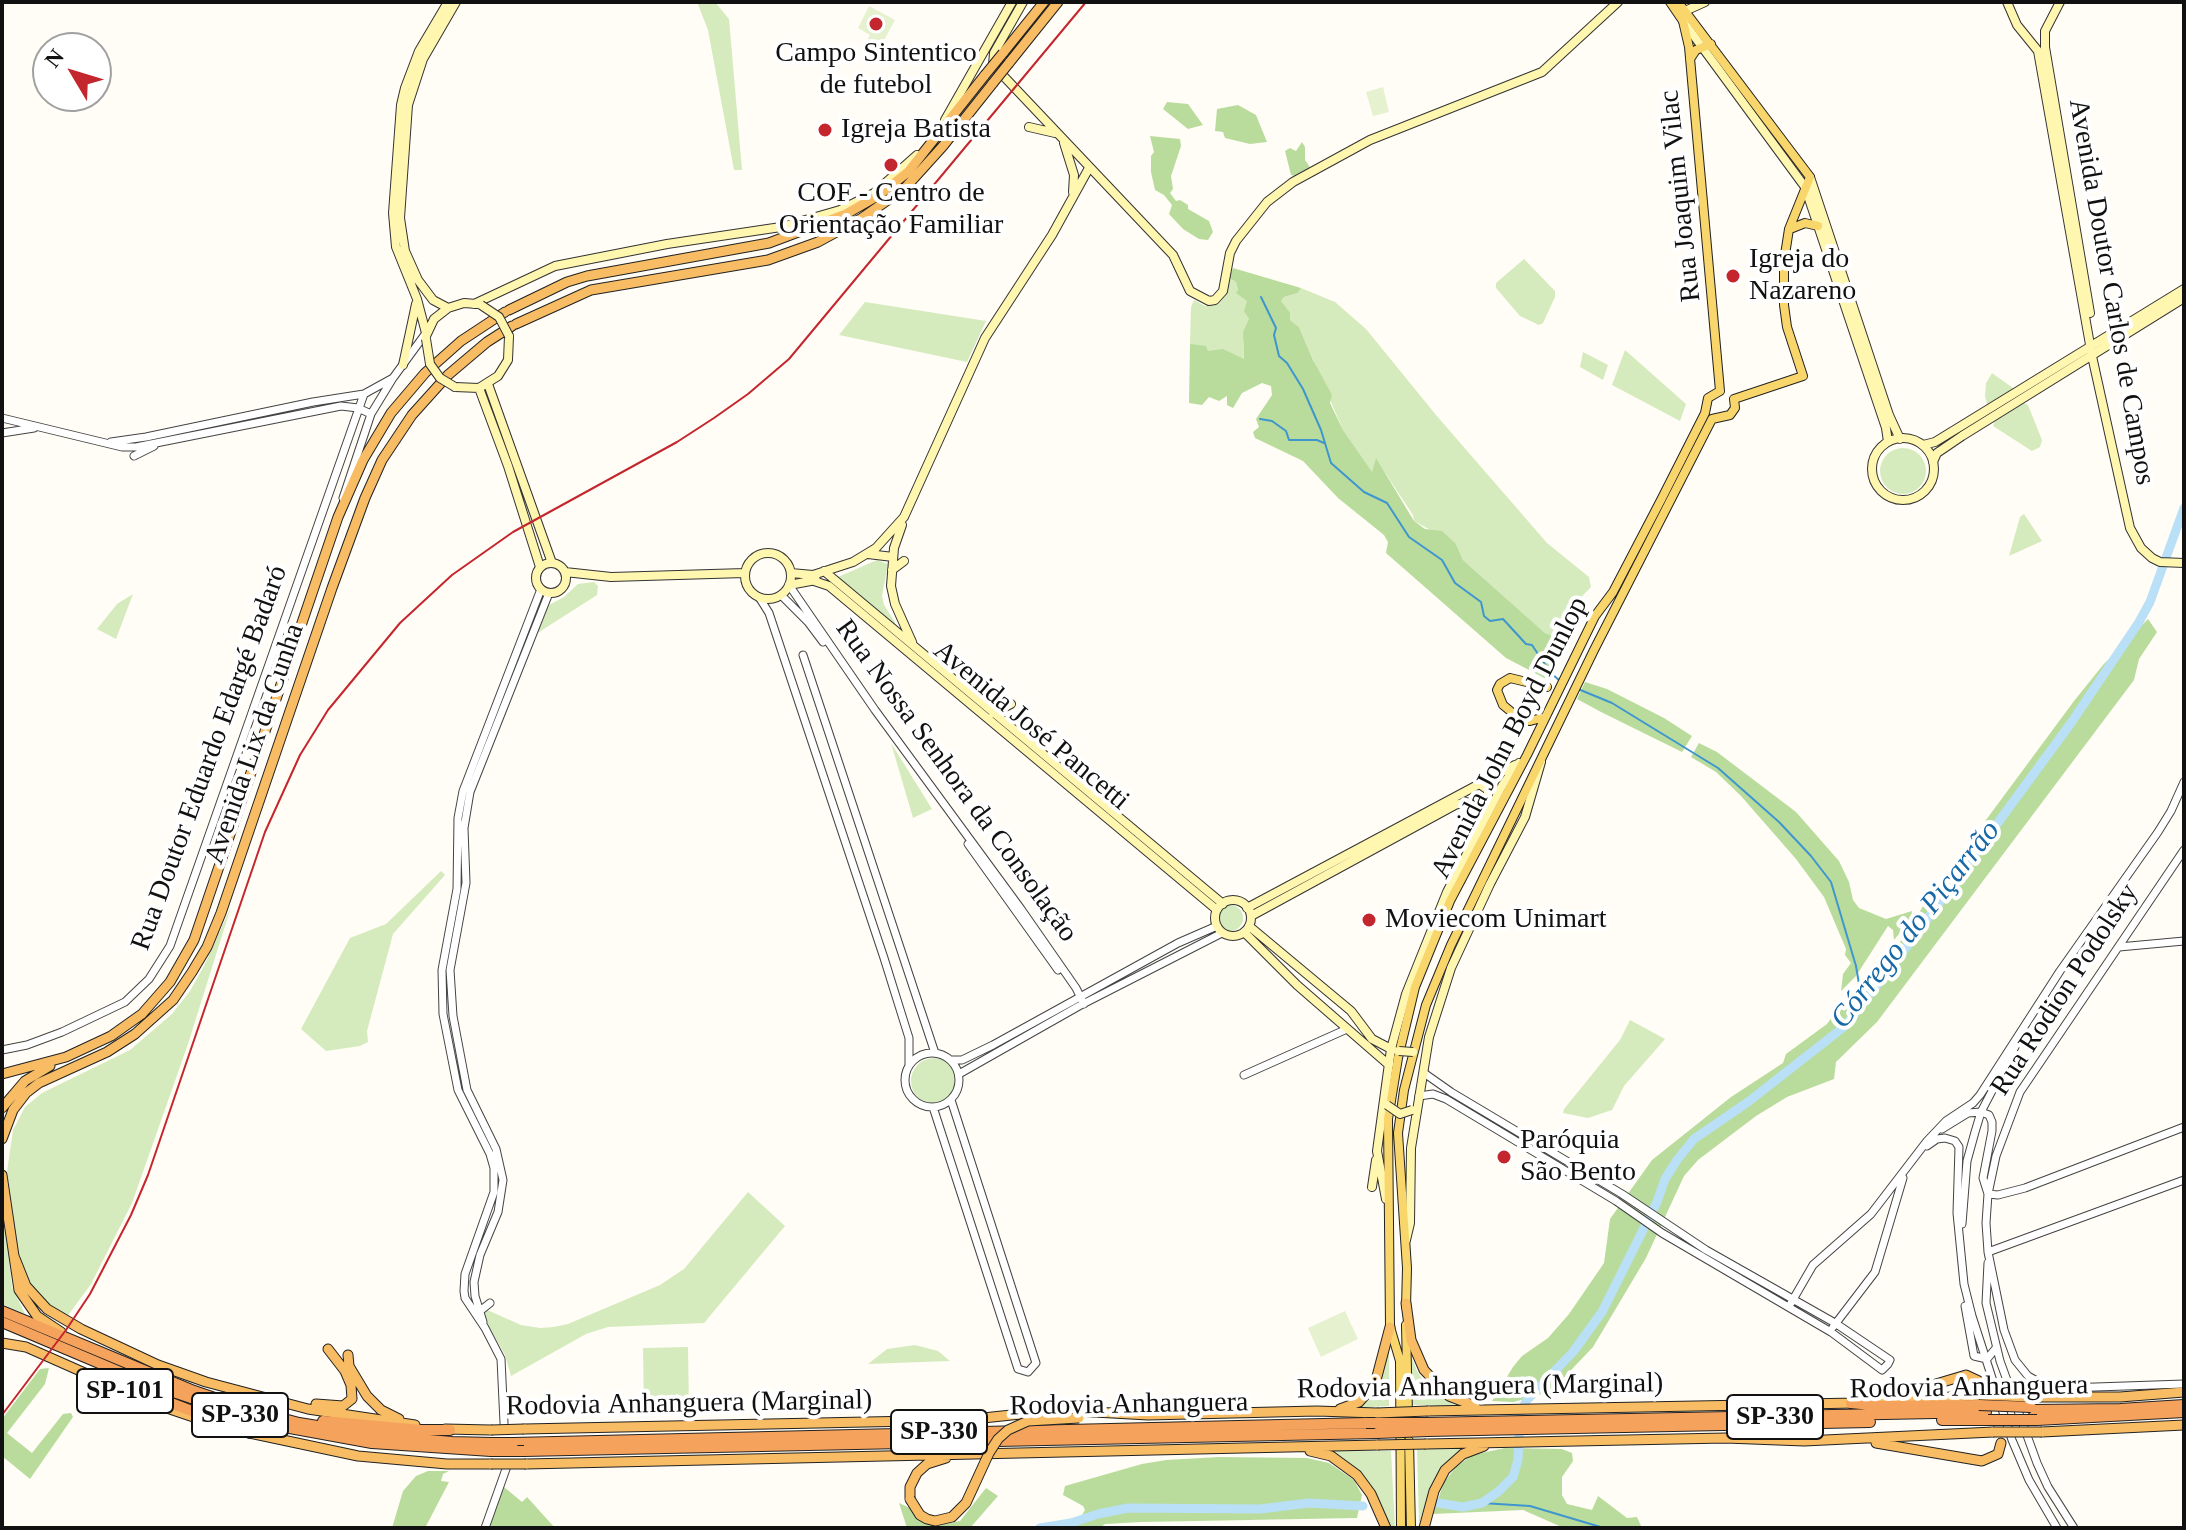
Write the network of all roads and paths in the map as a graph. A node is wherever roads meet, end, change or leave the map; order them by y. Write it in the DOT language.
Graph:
graph roads {
  1 [pos="448,2"];
  2 [pos="456,2"];
  3 [pos="1014,2"];
  4 [pos="1023,2"];
  5 [pos="1044,2"];
  6 [pos="1058,2"];
  7 [pos="1618,2"];
  8 [pos="1705,2"];
  9 [pos="2007,2"];
  10 [pos="2060,2"];
  11 [pos="1674,3"];
  12 [pos="1685,11"];
  13 [pos="1683,21"];
  14 [pos="1006,31"];
  15 [pos="2045,31"];
  16 [pos="2030,39"];
  17 [pos="1707,46"];
  18 [pos="1690,59"];
  19 [pos="989,79"];
  20 [pos="1029,127"];
  21 [pos="935,134"];
  22 [pos="1060,136"];
  23 [pos="921,158"];
  24 [pos="1089,168"];
  25 [pos="1810,177"];
  26 [pos="1104,182"];
  27 [pos="1805,187"];
  28 [pos="874,193"];
  29 [pos="1069,204"];
  30 [pos="1818,226"];
  31 [pos="1789,229"];
  32 [pos="2184,289"];
  33 [pos="2184,298"];
  34 [pos="417,299"];
  35 [pos="478,304"];
  36 [pos="448,308"];
  37 [pos="2152,314"];
  38 [pos="512,329"];
  39 [pos="426,336"];
  40 [pos="2093,350"];
  41 [pos="403,365"];
  42 [pos="393,378"];
  43 [pos="484,386"];
  44 [pos="1720,391"];
  45 [pos="364,394"];
  46 [pos="1734,399"];
  47 [pos="358,408"];
  48 [pos="371,414"];
  49 [pos="1708,416"];
  50 [pos="2,418"];
  51 [pos="256,419"];
  52 [pos="40,427"];
  53 [pos="2,433"];
  54 [pos="184,434"];
  55 [pos="1900,439"];
  56 [pos="109,442"];
  57 [pos="162,442"];
  58 [pos="1888,442"];
  59 [pos="1923,445"];
  60 [pos="134,456"];
  61 [pos="1933,462"];
  62 [pos="338,517"];
  63 [pos="904,517"];
  64 [pos="867,554"];
  65 [pos="893,557"];
  66 [pos="904,561"];
  67 [pos="2184,561"];
  68 [pos="552,563"];
  69 [pos="540,567"];
  70 [pos="892,571"];
  71 [pos="565,572"];
  72 [pos="745,573"];
  73 [pos="791,573"];
  74 [pos="827,573"];
  75 [pos="589,576"];
  76 [pos="814,581"];
  77 [pos="565,584"];
  78 [pos="789,585"];
  79 [pos="545,591"];
  80 [pos="781,595"];
  81 [pos="759,597"];
  82 [pos="914,646"];
  83 [pos="803,655"];
  84 [pos="1547,687"];
  85 [pos="1011,704"];
  86 [pos="993,713"];
  87 [pos="1545,717"];
  88 [pos="1544,750"];
  89 [pos="1527,755"];
  90 [pos="1519,763"];
  91 [pos="2184,782"];
  92 [pos="1478,783"];
  93 [pos="1469,803"];
  94 [pos="1484,820"];
  95 [pos="2184,850"];
  96 [pos="461,864"];
  97 [pos="1220,907"];
  98 [pos="1248,920"];
  99 [pos="1220,929"];
  100 [pos="2184,941"];
  101 [pos="2119,947"];
  102 [pos="1080,1001"];
  103 [pos="1347,1029"];
  104 [pos="2022,1031"];
  105 [pos="2,1050"];
  106 [pos="1395,1050"];
  107 [pos="935,1053"];
  108 [pos="66,1057"];
  109 [pos="951,1060"];
  110 [pos="909,1065"];
  111 [pos="1389,1065"];
  112 [pos="1424,1070"];
  113 [pos="2,1074"];
  114 [pos="959,1074"];
  115 [pos="1244,1075"];
  116 [pos="1419,1096"];
  117 [pos="951,1100"];
  118 [pos="1385,1101"];
  119 [pos="933,1107"];
  120 [pos="2,1108"];
  121 [pos="1981,1112"];
  122 [pos="2184,1127"];
  123 [pos="1933,1134"];
  124 [pos="2,1139"];
  125 [pos="1377,1151"];
  126 [pos="1919,1152"];
  127 [pos="1906,1168"];
  128 [pos="2,1175"];
  129 [pos="2184,1180"];
  130 [pos="1372,1187"];
  131 [pos="1988,1194"];
  132 [pos="1638,1212"];
  133 [pos="1388,1222"];
  134 [pos="1960,1242"];
  135 [pos="1405,1246"];
  136 [pos="1988,1254"];
  137 [pos="14,1256"];
  138 [pos="464,1290"];
  139 [pos="474,1290"];
  140 [pos="476,1300"];
  141 [pos="467,1301"];
  142 [pos="490,1303"];
  143 [pos="1406,1303"];
  144 [pos="1790,1304"];
  145 [pos="2,1311"];
  146 [pos="480,1311"];
  147 [pos="2,1322"];
  148 [pos="1835,1323"];
  149 [pos="1390,1327"];
  150 [pos="485,1328"];
  151 [pos="1831,1332"];
  152 [pos="2,1343"];
  153 [pos="85,1345"];
  154 [pos="1996,1348"];
  155 [pos="328,1349"];
  156 [pos="76,1354"];
  157 [pos="348,1355"];
  158 [pos="1985,1359"];
  159 [pos="2184,1384"];
  160 [pos="2184,1392"];
  161 [pos="257,1397"];
  162 [pos="1851,1403"];
  163 [pos="1984,1405"];
  164 [pos="2184,1405"];
  165 [pos="2032,1408"];
  166 [pos="1494,1409"];
  167 [pos="250,1410"];
  168 [pos="1317,1411"];
  169 [pos="2184,1412"];
  170 [pos="1148,1415"];
  171 [pos="504,1423"];
  172 [pos="2184,1425"];
  173 [pos="422,1426"];
  174 [pos="1427,1427"];
  175 [pos="450,1430"];
  176 [pos="250,1433"];
  177 [pos="1836,1439"];
  178 [pos="1510,1442"];
  179 [pos="2001,1443"];
  180 [pos="492,1447"];
  181 [pos="1255,1449"];
  182 [pos="985,1454"];
  183 [pos="506,1469"];
  184 [pos="485,1528"];
  185 [pos="1386,1528"];
  186 [pos="1401,1528"];
  187 [pos="1411,1528"];
  188 [pos="1424,1528"];
  189 [pos="2057,1528"];
  190 [pos="2074,1528"];
  1 -- 34 [label="main road"];
  2 -- 36 [label="main road"];
  3 -- 14 [label="main road"];
  3 -- 21 [label="main road"];
  4 -- 14 [label="main road"];
  5 -- 19 [label="highway, Avenida Lix da Cunha, bridge"];
  6 -- 19 [label="highway, Avenida Lix da Cunha, bridge"];
  7 -- 26 [label="main road"];
  8 -- 12 [label="main road"];
  9 -- 16 [label="main road"];
  10 -- 15 [label="main road"];
  11 -- 12 [label="main road, Rua Joaquim Vilac"];
  11 -- 13 [label="main road, Rua Joaquim Vilac"];
  12 -- 17 [label="main road, Rua Joaquim Vilac"];
  13 -- 17 [label="main road"];
  13 -- 18 [label="main road, Rua Joaquim Vilac"];
  14 -- 22 [label="main road"];
  15 -- 16 [label="main road"];
  15 -- 40 [label="main road, Avenida Doutor Carlos de Campos"];
  16 -- 40 [label="main road, Avenida Doutor Carlos de Campos"];
  17 -- 18 [label="main road"];
  17 -- 25 [label="main road, Rua Joaquim Vilac"];
  17 -- 27 [label="main road"];
  18 -- 44 [label="main road, Rua Joaquim Vilac"];
  19 -- 23 [label="highway, Avenida Lix da Cunha"];
  19 -- 38 [label="highway, Avenida Lix da Cunha"];
  20 -- 22 [label="main road"];
  21 -- 23 [label="highway"];
  21 -- 28 [label="main road"];
  22 -- 24 [label="main road"];
  22 -- 29 [label="main road"];
  23 -- 28 [label="highway"];
  23 -- 62 [label="highway, Avenida Lix da Cunha"];
  24 -- 26 [label="main road"];
  24 -- 29 [label="main road"];
  25 -- 27 [label="main road"];
  25 -- 55 [label="main road"];
  26 -- 29 [label="main road"];
  27 -- 30 [label="main road"];
  27 -- 31 [label="main road"];
  28 -- 35 [label="main road"];
  29 -- 63 [label="main road"];
  30 -- 31 [label="main road"];
  30 -- 58 [label="main road"];
  31 -- 46 [label="main road"];
  32 -- 37 [label="main road"];
  33 -- 37 [label="main road"];
  34 -- 39 [label="main road"];
  34 -- 41 [label="main road"];
  35 -- 36 [label="main road"];
  35 -- 38 [label="main road, bridge"];
  36 -- 39 [label="main road"];
  37 -- 40 [label="main road"];
  38 -- 43 [label="main road"];
  38 -- 124 [label="highway, Avenida Lix da Cunha"];
  39 -- 41 [label="street"];
  39 -- 43 [label="main road, bridge"];
  40 -- 59 [label="main road"];
  40 -- 61 [label="main road"];
  40 -- 67 [label="main road, Avenida Doutor Carlos de Campos"];
  41 -- 42 [label="street"];
  42 -- 45 [label="street"];
  42 -- 48 [label="street"];
  43 -- 68 [label="main road"];
  43 -- 69 [label="main road"];
  44 -- 46 [label="main road"];
  44 -- 49 [label="main road"];
  45 -- 47 [label="street, Rua Doutor Eduardo Edargé Badaró"];
  45 -- 51 [label="street"];
  46 -- 49 [label="main road"];
  47 -- 48 [label="street"];
  47 -- 51 [label="street"];
  47 -- 105 [label="street, Rua Doutor Eduardo Edargé Badaró"];
  48 -- 62 [label="street"];
  49 -- 87 [label="main road, Avenida John Boyd Dunlop"];
  49 -- 88 [label="main road, Avenida John Boyd Dunlop"];
  50 -- 52 [label="street"];
  51 -- 54 [label="street"];
  52 -- 53 [label="street"];
  52 -- 56 [label="street"];
  54 -- 56 [label="street"];
  54 -- 57 [label="street"];
  55 -- 58 [label="main road"];
  55 -- 59 [label="main road"];
  56 -- 57 [label="street"];
  57 -- 60 [label="street"];
  58 -- 61 [label="main road"];
  59 -- 61 [label="main road"];
  62 -- 108 [label="highway, Avenida Lix da Cunha"];
  63 -- 64 [label="main road"];
  63 -- 65 [label="main road"];
  64 -- 65 [label="main road"];
  64 -- 74 [label="main road"];
  65 -- 70 [label="main road"];
  66 -- 70 [label="main road"];
  68 -- 69 [label="main road"];
  68 -- 71 [label="main road"];
  69 -- 79 [label="main road"];
  70 -- 82 [label="main road"];
  71 -- 75 [label="main road"];
  71 -- 77 [label="main road"];
  72 -- 73 [label="main road"];
  72 -- 75 [label="main road"];
  72 -- 81 [label="main road"];
  73 -- 74 [label="main road"];
  73 -- 78 [label="main road"];
  74 -- 76 [label="main road"];
  74 -- 82 [label="main road, Avenida José Pancetti"];
  75 -- 77 [label="main road"];
  76 -- 78 [label="main road"];
  76 -- 97 [label="main road, Avenida José Pancetti"];
  77 -- 79 [label="main road"];
  78 -- 80 [label="main road"];
  78 -- 102 [label="street, Rua Nossa Senhora da Consolação"];
  79 -- 96 [label="street"];
  80 -- 81 [label="main road"];
  80 -- 102 [label="street, Rua Nossa Senhora da Consolação"];
  81 -- 110 [label="street"];
  82 -- 86 [label="main road, Avenida José Pancetti"];
  83 -- 107 [label="street"];
  84 -- 87 [label="main road"];
  85 -- 86 [label="main road"];
  86 -- 97 [label="main road, Avenida José Pancetti"];
  87 -- 89 [label="main road, Avenida John Boyd Dunlop"];
  88 -- 112 [label="main road, Avenida John Boyd Dunlop"];
  88 -- 135 [label="main road, Avenida John Boyd Dunlop"];
  89 -- 90 [label="main road"];
  89 -- 133 [label="main road, Avenida John Boyd Dunlop"];
  90 -- 92 [label="main road"];
  90 -- 94 [label="main road"];
  91 -- 104 [label="street"];
  92 -- 93 [label="main road"];
  92 -- 98 [label="main road"];
  93 -- 94 [label="main road"];
  93 -- 98 [label="main road"];
  94 -- 106 [label="main road"];
  95 -- 101 [label="street, Rua Rodion Podolsky"];
  96 -- 138 [label="street"];
  96 -- 139 [label="street"];
  97 -- 98 [label="main road"];
  97 -- 99 [label="main road"];
  98 -- 99 [label="main road"];
  98 -- 103 [label="main road"];
  98 -- 106 [label="main road"];
  99 -- 102 [label="street"];
  100 -- 101 [label="street"];
  101 -- 131 [label="street, Rua Rodion Podolsky"];
  102 -- 109 [label="street"];
  102 -- 114 [label="street"];
  103 -- 111 [label="main road"];
  103 -- 115 [label="street"];
  104 -- 121 [label="street"];
  104 -- 123 [label="street"];
  106 -- 111 [label="main road"];
  106 -- 112 [label="main road, bridge"];
  107 -- 109 [label="street"];
  107 -- 110 [label="street"];
  108 -- 113 [label="highway, Avenida Lix da Cunha"];
  108 -- 120 [label="highway"];
  109 -- 114 [label="street"];
  110 -- 119 [label="street"];
  111 -- 118 [label="main road"];
  112 -- 116 [label="main road, Avenida John Boyd Dunlop"];
  112 -- 132 [label="street"];
  114 -- 117 [label="street"];
  116 -- 118 [label="main road, bridge"];
  116 -- 132 [label="street"];
  116 -- 135 [label="main road"];
  117 -- 119 [label="street"];
  117 -- 119 [label="street"];
  118 -- 125 [label="main road"];
  121 -- 123 [label="street"];
  121 -- 131 [label="street"];
  121 -- 134 [label="street"];
  122 -- 131 [label="street"];
  123 -- 126 [label="street"];
  125 -- 130 [label="main road"];
  125 -- 133 [label="main road"];
  126 -- 127 [label="street"];
  126 -- 134 [label="street"];
  127 -- 144 [label="street"];
  127 -- 148 [label="street"];
  128 -- 137 [label="highway"];
  129 -- 136 [label="street"];
  131 -- 136 [label="street, Rua Rodion Podolsky"];
  132 -- 144 [label="street"];
  133 -- 149 [label="main road, Avenida John Boyd Dunlop"];
  134 -- 158 [label="street"];
  135 -- 143 [label="main road, Avenida John Boyd Dunlop"];
  136 -- 154 [label="street"];
  136 -- 159 [label="street, Rua Rodion Podolsky"];
  137 -- 153 [label="highway"];
  137 -- 161 [label="highway, Rodovia Anhanguera (Marginal)"];
  138 -- 139 [label="street"];
  138 -- 141 [label="street"];
  139 -- 140 [label="street"];
  140 -- 141 [label="street"];
  140 -- 146 [label="street"];
  141 -- 150 [label="street"];
  142 -- 146 [label="street"];
  143 -- 166 [label="highway"];
  143 -- 187 [label="main road, Avenida John Boyd Dunlop"];
  144 -- 148 [label="street"];
  144 -- 151 [label="street"];
  145 -- 153 [label="highway, Rodovia Anhanguera / SP-330"];
  146 -- 150 [label="street"];
  147 -- 156 [label="highway, Rodovia Anhanguera / SP-330"];
  148 -- 151 [label="street"];
  148 -- 151 [label="street"];
  149 -- 168 [label="highway"];
  149 -- 186 [label="main road, Avenida John Boyd Dunlop"];
  150 -- 171 [label="street"];
  152 -- 176 [label="highway, SP-101"];
  153 -- 167 [label="highway, Rodovia Anhanguera / SP-330"];
  154 -- 158 [label="street"];
  154 -- 190 [label="street"];
  155 -- 161 [label="highway"];
  156 -- 176 [label="highway"];
  156 -- 180 [label="highway, Rodovia Anhanguera / SP-330"];
  157 -- 173 [label="highway"];
  158 -- 189 [label="street"];
  160 -- 165 [label="highway"];
  161 -- 173 [label="highway, Rodovia Anhanguera (Marginal)"];
  162 -- 163 [label="highway"];
  162 -- 163 [label="highway, Rodovia Anhanguera (Marginal)"];
  162 -- 166 [label="highway, Rodovia Anhanguera (Marginal)"];
  163 -- 165 [label="highway, Rodovia Anhanguera / SP-330, bridge"];
  163 -- 165 [label="highway, bridge"];
  163 -- 174 [label="highway, Rodovia Anhanguera / SP-330"];
  164 -- 165 [label="highway, Rodovia Anhanguera / SP-330"];
  165 -- 169 [label="highway, Rodovia Anhanguera / SP-330"];
  166 -- 168 [label="highway, Rodovia Anhanguera (Marginal), bridge"];
  167 -- 175 [label="highway"];
  167 -- 180 [label="highway, Rodovia Anhanguera / SP-330"];
  168 -- 170 [label="highway, Rodovia Anhanguera (Marginal)"];
  170 -- 175 [label="highway, Rodovia Anhanguera (Marginal), bridge"];
  170 -- 182 [label="highway, bridge"];
  172 -- 177 [label="highway, Rodovia Anhanguera (Marginal), bridge"];
  173 -- 175 [label="highway, Rodovia Anhanguera (Marginal)"];
  174 -- 180 [label="highway, Rodovia Anhanguera / SP-330, bridge"];
  174 -- 180 [label="highway, Rodovia Anhanguera / SP-330, bridge"];
  176 -- 182 [label="highway, Rodovia Anhanguera (Marginal), bridge"];
  177 -- 178 [label="highway, Rodovia Anhanguera (Marginal)"];
  177 -- 179 [label="highway"];
  178 -- 181 [label="highway, Rodovia Anhanguera (Marginal), bridge"];
  178 -- 188 [label="highway"];
  181 -- 182 [label="highway, Rodovia Anhanguera (Marginal)"];
  181 -- 185 [label="highway"];
  183 -- 184 [label="street"];
}
